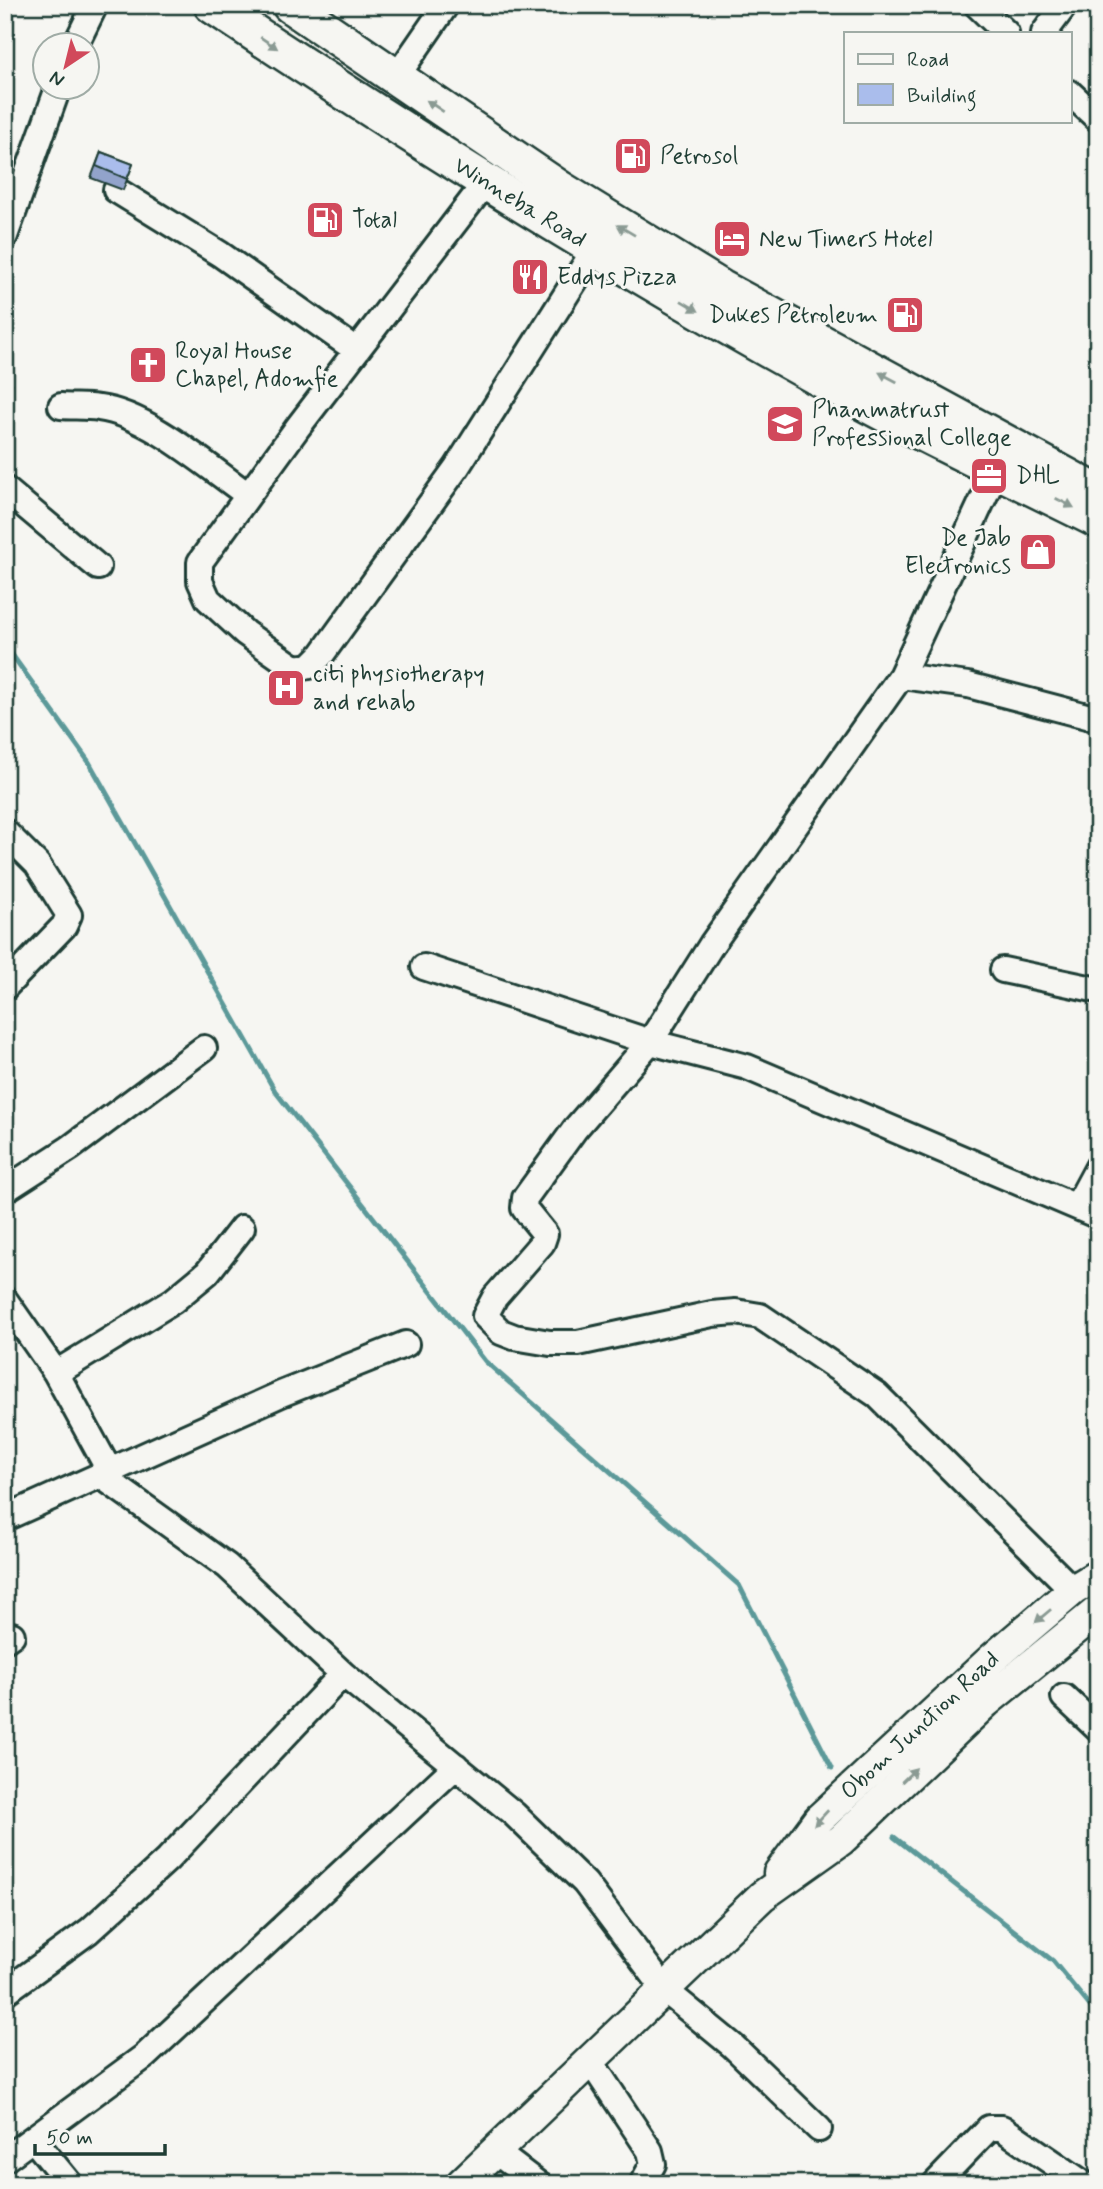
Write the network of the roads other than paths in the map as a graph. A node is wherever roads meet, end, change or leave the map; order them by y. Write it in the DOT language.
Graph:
graph roads {
  1 [pos="95,5"];
  2 [pos="212,5"];
  3 [pos="290,5"];
  4 [pos="446,5"];
  5 [pos="976,5"];
  6 [pos="1065,5"];
  7 [pos="82,32"];
  8 [pos="1005,32"];
  9 [pos="1045,32"];
  10 [pos="395,79"];
  11 [pos="1072,95"];
  12 [pos="53,102"];
  13 [pos="1098,119"];
  14 [pos="486,182"];
  15 [pos="117,190"];
  16 [pos="5,236"];
  17 [pos="595,249"];
  18 [pos="356,350"];
  19 [pos="61,406"];
  20 [pos="998,470"];
  21 [pos="5,489"];
  22 [pos="248,495"];
  23 [pos="1096,496"];
  24 [pos="98,567"];
  25 [pos="901,676"];
  26 [pos="1098,719"];
  27 [pos="5,832"];
  28 [pos="425,968"];
  29 [pos="1003,970"];
  30 [pos="5,986"];
  31 [pos="1098,990"];
  32 [pos="650,1042"];
  33 [pos="204,1048"];
  34 [pos="1098,1167"];
  35 [pos="5,1190"];
  36 [pos="1088,1211"];
  37 [pos="242,1228"];
  38 [pos="5,1300"];
  39 [pos="406,1344"];
  40 [pos="57,1373"];
  41 [pos="105,1474"];
  42 [pos="5,1518"];
  43 [pos="1086,1583"];
  44 [pos="1098,1611"];
  45 [pos="343,1674"];
  46 [pos="1064,1697"];
  47 [pos="1098,1729"];
  48 [pos="456,1766"];
  49 [pos="762,1896"];
  50 [pos="666,1990"];
  51 [pos="5,1992"];
  52 [pos="591,2062"];
  53 [pos="820,2129"];
  54 [pos="34,2140"];
  55 [pos="496,2152"];
  56 [pos="5,2159"];
  57 [pos="643,2182"];
  58 [pos="70,2184"];
  59 [pos="461,2184"];
  60 [pos="538,2184"];
  61 [pos="935,2184"];
  62 [pos="1084,2184"];
  1 -- 7 [label="street"];
  2 -- 14 [label="highway, Winneba Road, one-way"];
  3 -- 10 [label="highway, Winneba Road"];
  4 -- 10 [label="street"];
  5 -- 8 [label="street"];
  6 -- 9 [label="street"];
  23 -- 10 [label="highway, Winneba Road, one-way"];
  11 -- 13 [label="street"];
  12 -- 16 [label="street"];
  14 -- 17 [label="highway, Winneba Road"];
  14 -- 18 [label="street"];
  15 -- 18 [label="street"];
  17 -- 20 [label="highway, Winneba Road, one-way"];
  17 -- 22 [label="street"];
  18 -- 22 [label="street"];
  19 -- 22 [label="street"];
  20 -- 23 [label="highway, Winneba Road, one-way"];
  20 -- 25 [label="street"];
  21 -- 24 [label="street"];
  25 -- 26 [label="street"];
  25 -- 32 [label="street"];
  27 -- 30 [label="street"];
  28 -- 32 [label="street"];
  29 -- 31 [label="street"];
  32 -- 36 [label="street"];
  32 -- 43 [label="street"];
  33 -- 35 [label="street"];
  34 -- 36 [label="street"];
  37 -- 40 [label="street"];
  38 -- 40 [label="street"];
  39 -- 41 [label="street"];
  40 -- 41 [label="street"];
  41 -- 42 [label="street"];
  41 -- 45 [label="street"];
  43 -- 49 [label="main road, Obom Junction Road, one-way"];
  49 -- 44 [label="main road, Obom Junction Road, one-way"];
  45 -- 48 [label="street"];
  45 -- 51 [label="street"];
  46 -- 47 [label="street"];
  48 -- 50 [label="street"];
  48 -- 54 [label="street"];
  49 -- 50 [label="main road, Obom Junction Road"];
  50 -- 52 [label="main road, Obom Junction Road"];
  50 -- 53 [label="street"];
  52 -- 55 [label="main road, Obom Junction Road"];
  52 -- 57 [label="street"];
  54 -- 56 [label="street"];
  54 -- 58 [label="street"];
  55 -- 59 [label="main road, Obom Junction Road"];
  55 -- 60 [label="street"];
  61 -- 62 [label="street"];
}
